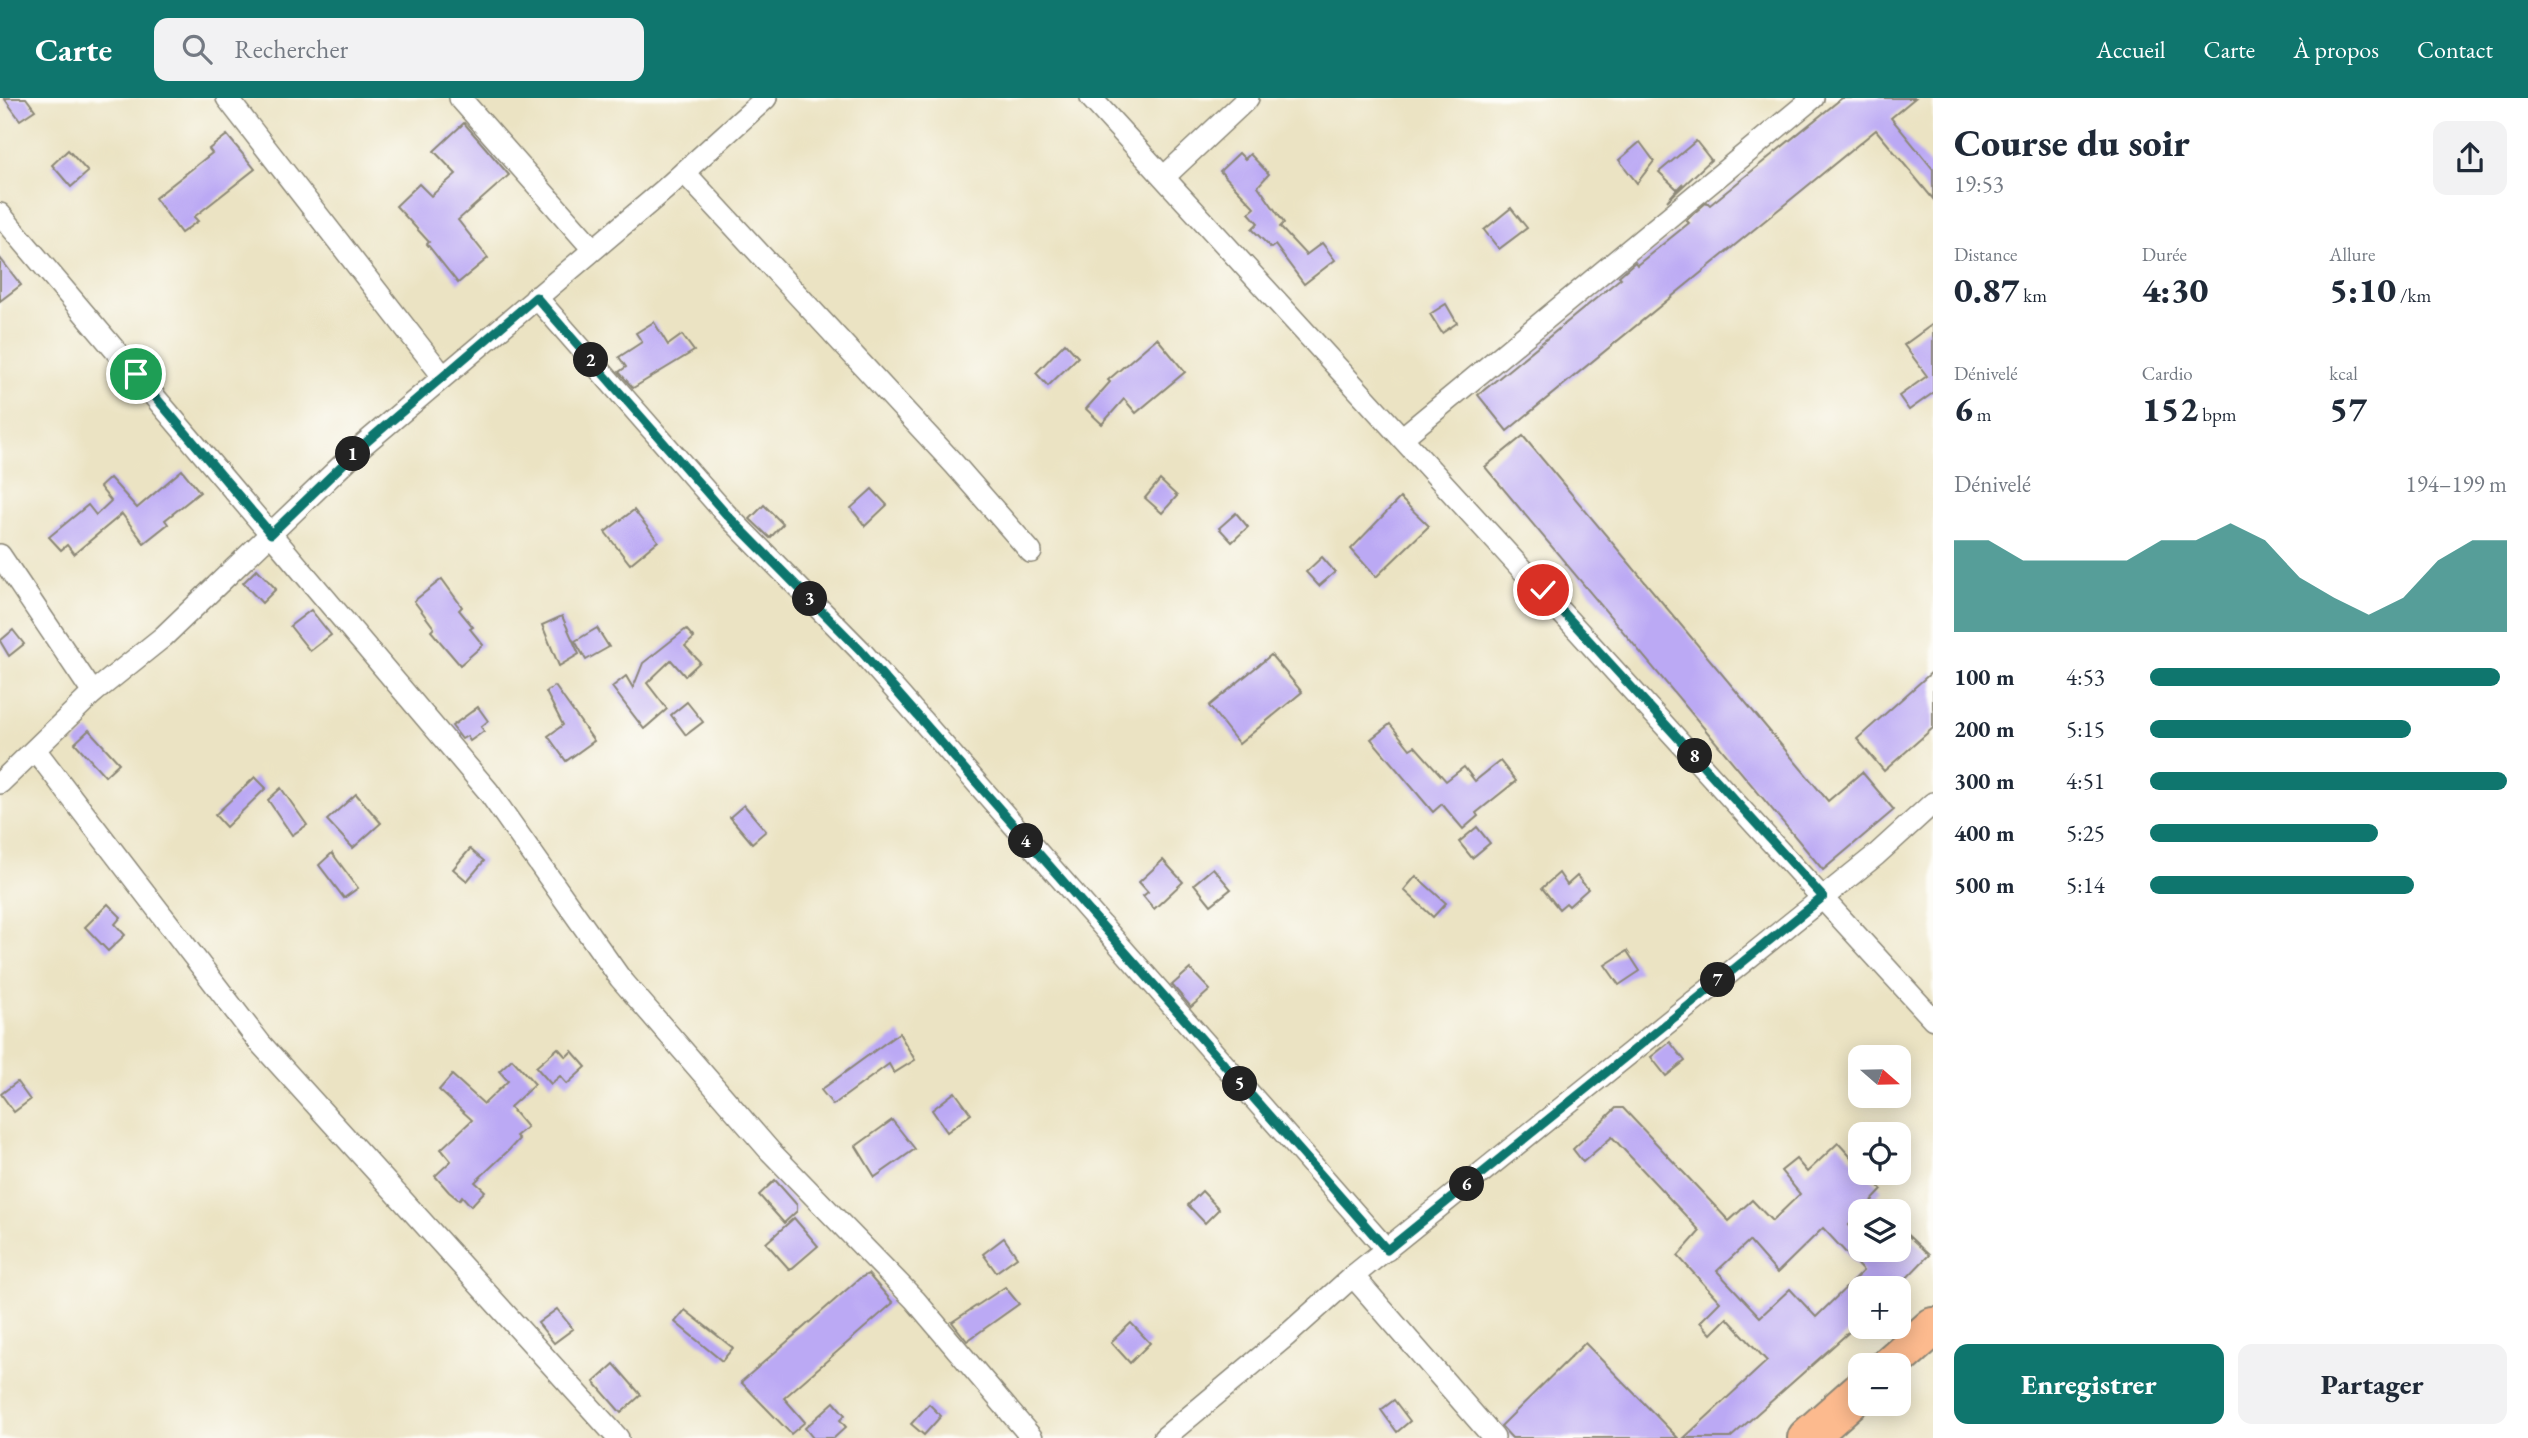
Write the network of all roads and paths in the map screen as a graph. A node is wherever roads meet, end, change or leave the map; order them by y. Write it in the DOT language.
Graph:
graph roads {
  1 [pos="226,98"];
  2 [pos="460,98"];
  3 [pos="1091,98"];
  4 [pos="1248,98"];
  5 [pos="1813,98"];
  6 [pos="764,99"];
  7 [pos="684,172"];
  8 [pos="1164,177"];
  9 [pos="0,214"];
  10 [pos="593,249"];
  11 [pos="536,297"];
  12 [pos="442,375"];
  13 [pos="1403,437"];
  14 [pos="271,534"];
  15 [pos="1031,552"];
  16 [pos="0,555"];
  17 [pos="93,693"];
  18 [pos="36,751"];
  19 [pos="0,783"];
  20 [pos="1933,803"];
  21 [pos="1823,897"];
  22 [pos="1933,1019"];
  23 [pos="1387,1250"];
  24 [pos="1353,1276"];
  25 [pos="1933,1327"];
  26 [pos="1904,1353"];
  27 [pos="1848,1402"];
  28 [pos="618,1438"];
  29 [pos="1032,1438"];
  30 [pos="1164,1438"];
  31 [pos="1493,1438"];
  32 [pos="1807,1438"];
  1 -- 12 [label="street"];
  2 -- 10 [label="street"];
  3 -- 8 [label="street"];
  4 -- 8 [label="street"];
  5 -- 13 [label="street"];
  6 -- 7 [label="street"];
  7 -- 10 [label="street"];
  7 -- 15 [label="street"];
  8 -- 13 [label="street"];
  9 -- 14 [label="street"];
  10 -- 11 [label="street"];
  11 -- 12 [label="street"];
  11 -- 23 [label="street"];
  12 -- 14 [label="street"];
  13 -- 21 [label="street"];
  14 -- 17 [label="street"];
  14 -- 29 [label="street"];
  16 -- 17 [label="street"];
  17 -- 18 [label="street"];
  18 -- 19 [label="street"];
  18 -- 28 [label="street"];
  20 -- 21 [label="street"];
  21 -- 22 [label="street"];
  21 -- 23 [label="street"];
  23 -- 24 [label="street"];
  24 -- 30 [label="street"];
  24 -- 31 [label="street"];
  25 -- 26 [label="highway"];
  27 -- 32 [label="highway"];
}
